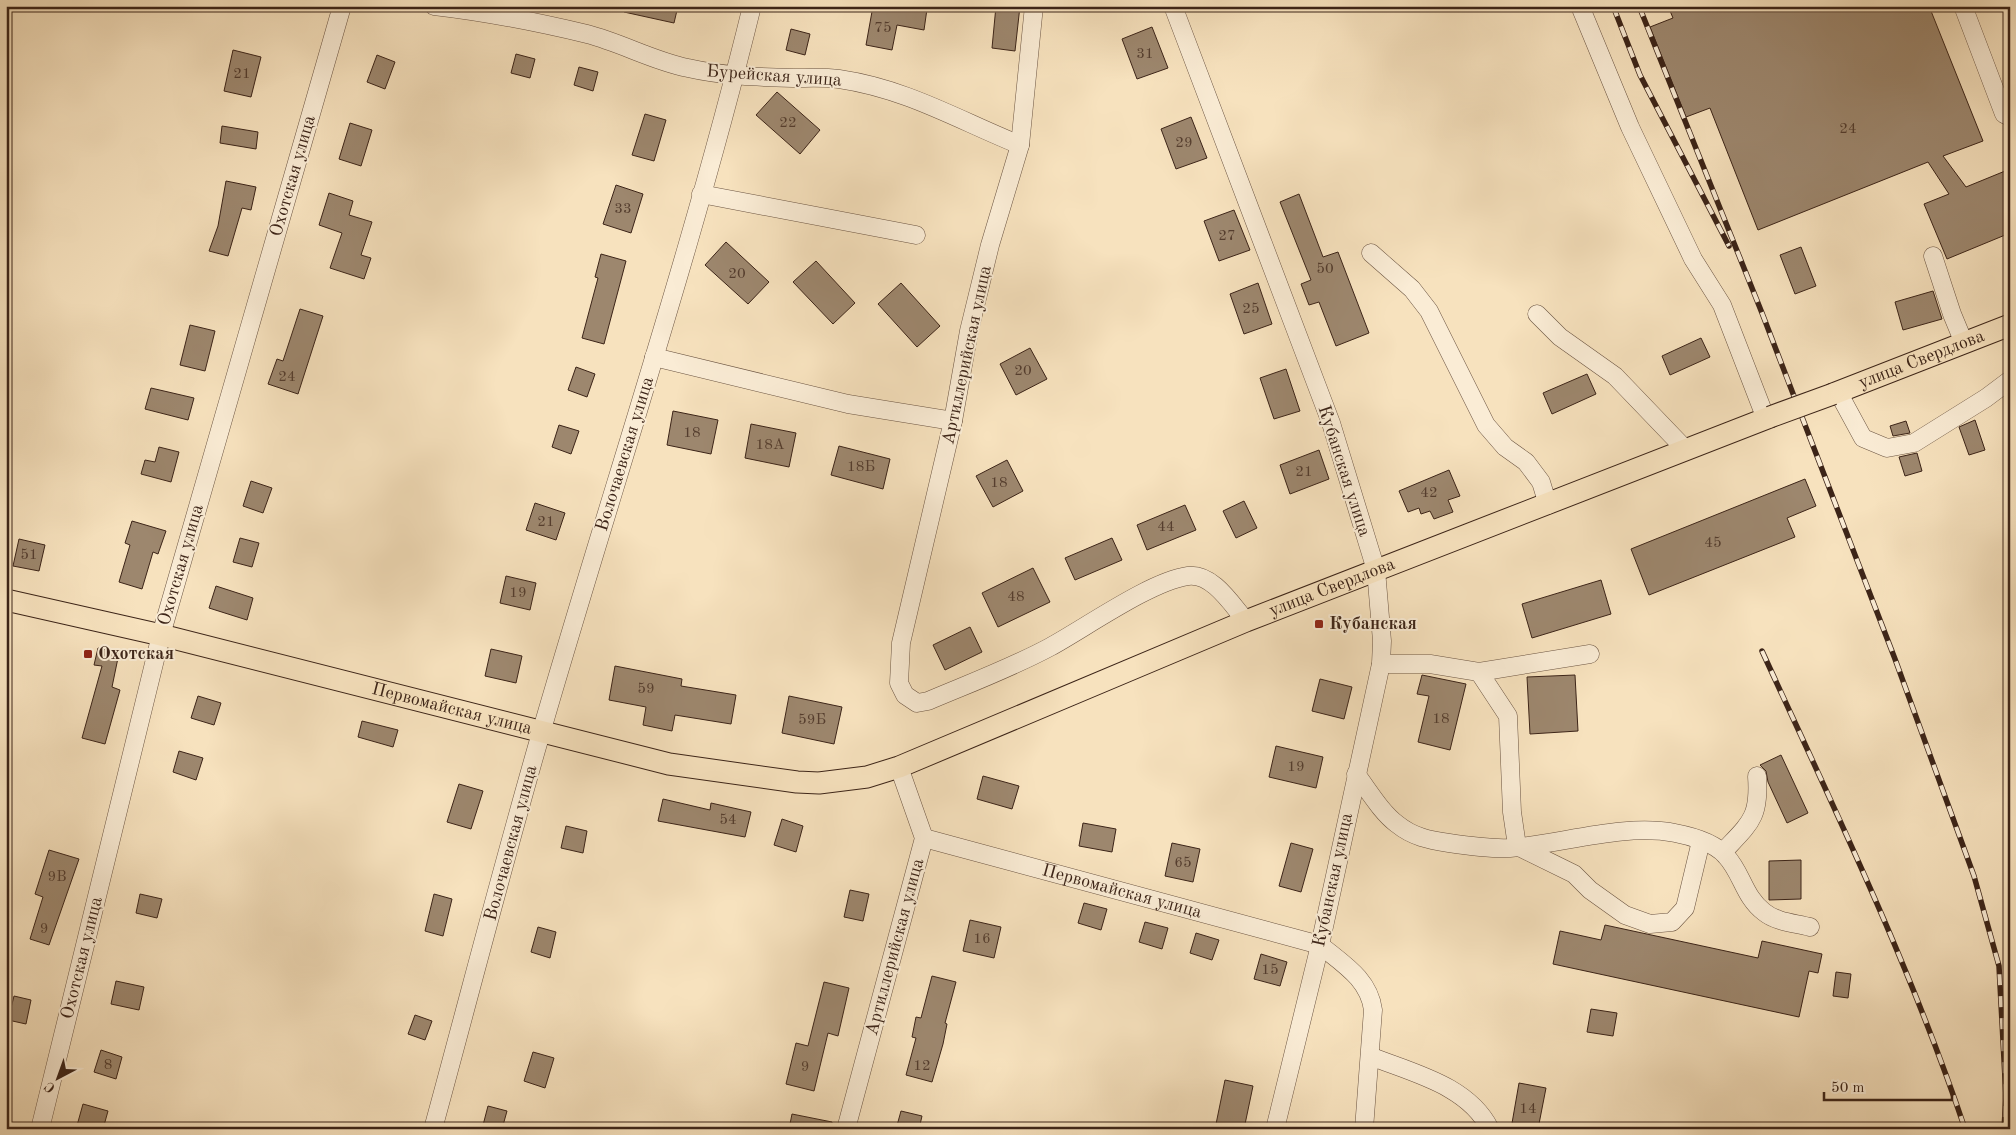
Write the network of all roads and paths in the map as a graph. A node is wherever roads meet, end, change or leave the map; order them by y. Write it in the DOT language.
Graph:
graph roads {
  1 [pos="342,6"];
  2 [pos="434,6"];
  3 [pos="752,6"];
  4 [pos="1034,6"];
  5 [pos="1173,6"];
  6 [pos="1580,6"];
  7 [pos="1963,6"];
  8 [pos="735,76"];
  9 [pos="2010,117"];
  10 [pos="1020,145"];
  11 [pos="701,194"];
  12 [pos="916,235"];
  13 [pos="1371,253"];
  14 [pos="1933,256"];
  15 [pos="1537,314"];
  16 [pos="2010,325"];
  17 [pos="1964,343"];
  18 [pos="654,357"];
  19 [pos="2010,380"];
  20 [pos="1835,393"];
  21 [pos="1768,418"];
  22 [pos="953,421"];
  23 [pos="1686,450"];
  24 [pos="1548,505"];
  25 [pos="1376,570"];
  26 [pos="6,600"];
  27 [pos="1246,622"];
  28 [pos="161,635"];
  29 [pos="1590,654"];
  30 [pos="1381,664"];
  31 [pos="1479,672"];
  32 [pos="541,732"];
  33 [pos="899,767"];
  34 [pos="1356,774"];
  35 [pos="1757,776"];
  36 [pos="924,838"];
  37 [pos="1701,841"];
  38 [pos="1517,846"];
  39 [pos="1723,852"];
  40 [pos="1810,927"];
  41 [pos="1320,945"];
  42 [pos="1370,1056"];
  43 [pos="40,1129"];
  44 [pos="433,1129"];
  45 [pos="846,1129"];
  46 [pos="1275,1129"];
  47 [pos="1364,1129"];
  48 [pos="1490,1129"];
  1 -- 28 [label="street, Охотская улица"];
  2 -- 8 [label="street, Бурейская улица"];
  3 -- 8 [label="street, Волочаевская улица"];
  4 -- 10 [label="street, Артиллерийская улица"];
  5 -- 25 [label="street, Кубанская улица"];
  6 -- 21 [label="street"];
  7 -- 9 [label="street"];
  8 -- 10 [label="street, Бурейская улица"];
  8 -- 11 [label="street, Волочаевская улица"];
  10 -- 22 [label="street, Артиллерийская улица"];
  11 -- 12 [label="street"];
  11 -- 18 [label="street, Волочаевская улица"];
  13 -- 24 [label="street"];
  14 -- 17 [label="street"];
  15 -- 23 [label="street"];
  16 -- 17 [label="main road, улица Свердлова"];
  17 -- 20 [label="main road, улица Свердлова"];
  18 -- 22 [label="street, Волочаевская улица"];
  18 -- 32 [label="street, Волочаевская улица"];
  19 -- 20 [label="street"];
  20 -- 21 [label="main road, улица Свердлова, bridge"];
  21 -- 23 [label="main road, улица Свердлова"];
  22 -- 27 [label="street, Артиллерийская улица"];
  23 -- 24 [label="main road, улица Свердлова"];
  24 -- 25 [label="main road, улица Свердлова"];
  25 -- 27 [label="main road, улица Свердлова"];
  25 -- 30 [label="street, Кубанская улица"];
  26 -- 28 [label="main road, Первомайская улица"];
  27 -- 33 [label="main road, улица Свердлова"];
  28 -- 32 [label="main road, Первомайская улица"];
  28 -- 43 [label="street, Охотская улица"];
  29 -- 31 [label="street"];
  30 -- 31 [label="street"];
  30 -- 34 [label="street, Кубанская улица"];
  31 -- 38 [label="street"];
  32 -- 33 [label="main road, Первомайская улица"];
  32 -- 44 [label="street, Волочаевская улица"];
  33 -- 36 [label="street, Артиллерийская улица"];
  34 -- 38 [label="street"];
  34 -- 41 [label="street, Кубанская улица"];
  35 -- 39 [label="street"];
  36 -- 41 [label="street, Первомайская улица"];
  36 -- 45 [label="street, Артиллерийская улица"];
  37 -- 38 [label="street"];
  37 -- 38 [label="street"];
  37 -- 39 [label="street"];
  39 -- 40 [label="street"];
  41 -- 42 [label="street"];
  41 -- 46 [label="street, Кубанская улица"];
  42 -- 47 [label="street"];
  42 -- 48 [label="street"];
}
